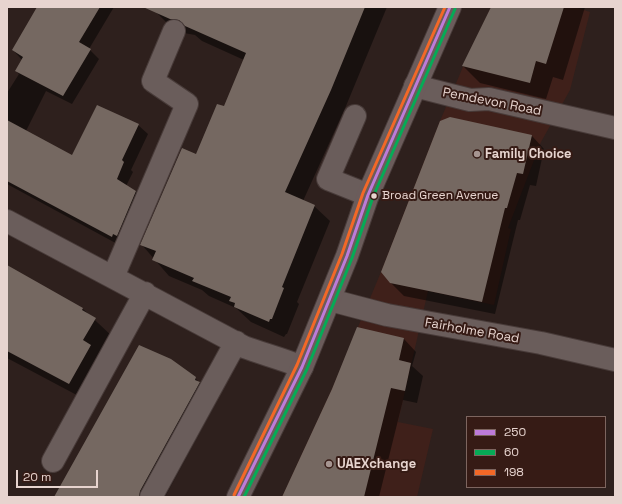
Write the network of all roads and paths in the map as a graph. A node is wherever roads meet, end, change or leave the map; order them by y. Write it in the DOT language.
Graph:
graph roads {
  1 [pos="450,7"];
  2 [pos="174,31"];
  3 [pos="415,86"];
  4 [pos="355,116"];
  5 [pos="615,128"];
  6 [pos="368,195"];
  7 [pos="7,221"];
  8 [pos="113,277"];
  9 [pos="145,294"];
  10 [pos="330,300"];
  11 [pos="236,342"];
  12 [pos="615,360"];
  13 [pos="302,367"];
  14 [pos="52,461"];
  15 [pos="151,497"];
  16 [pos="238,497"];
  1 -- 3 [label="main road"];
  2 -- 8 [label="street"];
  3 -- 5 [label="street, Pemdevon Road"];
  3 -- 6 [label="main road"];
  4 -- 6 [label="street"];
  6 -- 10 [label="main road"];
  7 -- 8 [label="street"];
  8 -- 9 [label="street"];
  9 -- 11 [label="street"];
  9 -- 14 [label="street"];
  10 -- 12 [label="street, Fairholme Road"];
  10 -- 13 [label="main road"];
  11 -- 13 [label="street"];
  11 -- 15 [label="street"];
  13 -- 16 [label="main road"];
}
